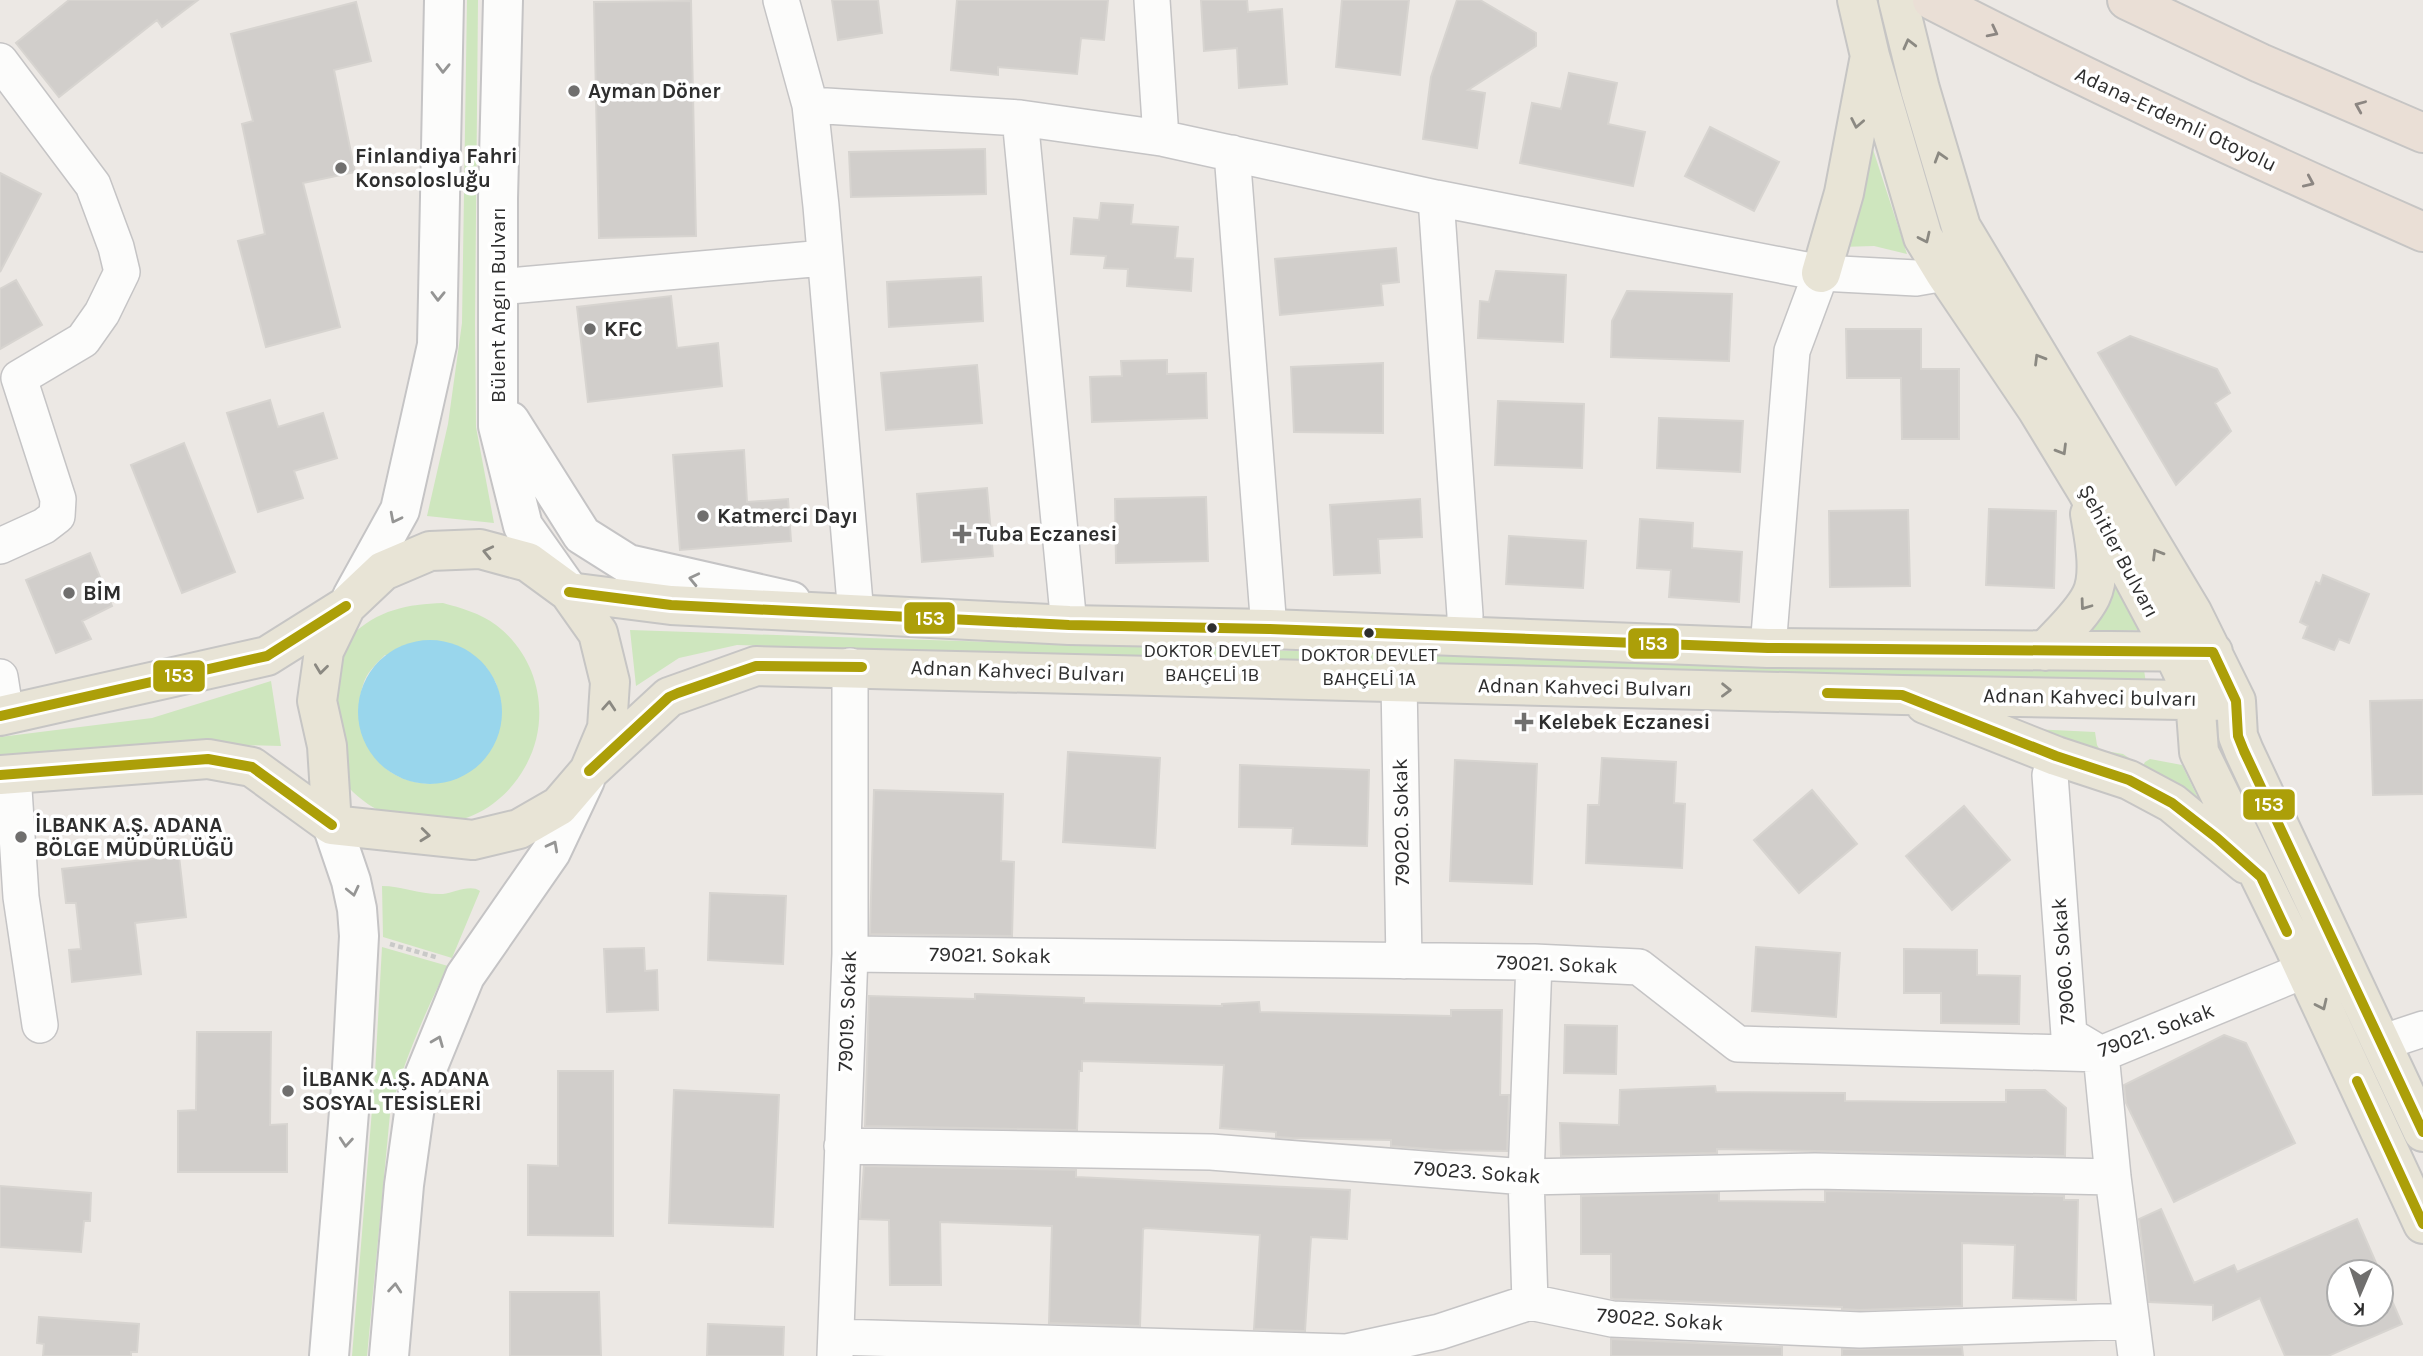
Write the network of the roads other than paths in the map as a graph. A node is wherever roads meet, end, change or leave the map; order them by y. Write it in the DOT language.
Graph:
graph roads {
  1 [pos="444,0"];
  2 [pos="503,0"];
  3 [pos="781,0"];
  4 [pos="1152,0"];
  5 [pos="1857,0"];
  6 [pos="1898,0"];
  7 [pos="1932,0"];
  8 [pos="2127,0"];
  9 [pos="1870,56"];
  10 [pos="0,61"];
  11 [pos="810,105"];
  12 [pos="1020,118"];
  13 [pos="2423,133"];
  14 [pos="1161,138"];
  15 [pos="1232,153"];
  16 [pos="1436,198"];
  17 [pos="2423,232"];
  18 [pos="824,258"];
  19 [pos="1821,273"];
  20 [pos="1945,273"];
  21 [pos="498,287"];
  22 [pos="10,376"];
  23 [pos="498,401"];
  24 [pos="2087,491"];
  25 [pos="0,546"];
  26 [pos="569,592"];
  27 [pos="346,606"];
  28 [pos="856,615"];
  29 [pos="1069,625"];
  30 [pos="1269,629"];
  31 [pos="1464,637"];
  32 [pos="1769,648"];
  33 [pos="2172,650"];
  34 [pos="2045,651"];
  35 [pos="2213,652"];
  36 [pos="850,666"];
  37 [pos="0,677"];
  38 [pos="1399,682"];
  39 [pos="1902,695"];
  40 [pos="2195,698"];
  41 [pos="2236,701"];
  42 [pos="3,716"];
  43 [pos="2056,756"];
  44 [pos="589,771"];
  45 [pos="7,774"];
  46 [pos="332,825"];
  47 [pos="2261,877"];
  48 [pos="10,898"];
  49 [pos="850,954"];
  50 [pos="1404,961"];
  51 [pos="1534,962"];
  52 [pos="2305,970"];
  53 [pos="40,1025"];
  54 [pos="2423,1029"];
  55 [pos="2381,1042"];
  56 [pos="2101,1054"];
  57 [pos="2423,1132"];
  58 [pos="842,1146"];
  59 [pos="1526,1177"];
  60 [pos="2113,1177"];
  61 [pos="2423,1224"];
  62 [pos="1530,1302"];
  63 [pos="2131,1321"];
  64 [pos="1440,1344"];
  65 [pos="836,1346"];
  66 [pos="329,1356"];
  67 [pos="389,1356"];
  68 [pos="2136,1356"];
  1 -- 27 [label="main road, one-way"];
  2 -- 21 [label="main road, Bülent Angın Bulvarı"];
  3 -- 11 [label="street"];
  4 -- 14 [label="street"];
  5 -- 9 [label="main road, Şehitler Bulvarı"];
  35 -- 6 [label="main road, Şehitler Bulvarı, one-way"];
  7 -- 17 [label="highway, Adana-Erdemli Otoyolu, one-way"];
  13 -- 8 [label="highway, one-way"];
  9 -- 19 [label="main road, one-way"];
  9 -- 20 [label="main road, Şehitler Bulvarı, one-way"];
  10 -- 22 [label="street"];
  11 -- 12 [label="street"];
  11 -- 18 [label="street"];
  12 -- 14 [label="street"];
  12 -- 29 [label="street"];
  14 -- 15 [label="street"];
  15 -- 16 [label="street"];
  15 -- 30 [label="street"];
  16 -- 19 [label="street"];
  16 -- 31 [label="street"];
  18 -- 21 [label="street"];
  18 -- 28 [label="street"];
  19 -- 20 [label="street"];
  19 -- 32 [label="street"];
  20 -- 24 [label="main road, Şehitler Bulvarı, one-way"];
  21 -- 23 [label="main road, Bülent Angın Bulvarı"];
  22 -- 25 [label="street"];
  23 -- 26 [label="main road, Bülent Angın Bulvarı"];
  28 -- 23 [label="main road, one-way"];
  24 -- 33 [label="main road, Şehitler Bulvarı"];
  24 -- 34 [label="main road, one-way"];
  26 -- 27 [label="main road, one-way"];
  26 -- 28 [label="main road, Adnan Kahveci Bulvarı"];
  44 -- 26 [label="main road, one-way"];
  27 -- 42 [label="main road"];
  27 -- 46 [label="main road, one-way"];
  28 -- 29 [label="main road, Adnan Kahveci Bulvarı"];
  29 -- 30 [label="main road, Adnan Kahveci Bulvarı"];
  30 -- 31 [label="main road, Adnan Kahveci Bulvarı"];
  31 -- 32 [label="main road, Adnan Kahveci Bulvarı"];
  32 -- 34 [label="main road, Adnan Kahveci Bulvarı"];
  33 -- 34 [label="main road"];
  33 -- 35 [label="main road"];
  33 -- 40 [label="main road, Şehitler Bulvarı"];
  35 -- 41 [label="main road, Şehitler Bulvarı"];
  36 -- 38 [label="main road, Adnan Kahveci Bulvarı"];
  36 -- 44 [label="main road, Adnan Kahveci Bulvarı"];
  36 -- 49 [label="street, 79019. Sokak"];
  37 -- 42 [label="street"];
  38 -- 39 [label="main road, Adnan Kahveci Bulvarı, one-way"];
  38 -- 50 [label="street, 79020. Sokak"];
  39 -- 40 [label="main road, Adnan Kahveci bulvarı"];
  39 -- 43 [label="main road"];
  40 -- 41 [label="main road, Adnan Kahveci bulvarı"];
  40 -- 47 [label="main road, Şehitler Bulvarı"];
  41 -- 55 [label="main road, Şehitler Bulvarı"];
  43 -- 47 [label="main road"];
  43 -- 56 [label="street, 79060. Sokak"];
  46 -- 44 [label="main road, one-way"];
  67 -- 44 [label="main road, one-way"];
  45 -- 46 [label="main road"];
  45 -- 48 [label="street"];
  46 -- 66 [label="main road, one-way"];
  47 -- 52 [label="main road, Şehitler Bulvarı"];
  48 -- 53 [label="street"];
  49 -- 50 [label="street, 79021. Sokak"];
  49 -- 58 [label="street, 79019. Sokak"];
  50 -- 51 [label="street, 79021. Sokak"];
  51 -- 56 [label="street, 79021. Sokak"];
  51 -- 59 [label="street"];
  52 -- 56 [label="street, 79021. Sokak"];
  52 -- 61 [label="main road, Şehitler Bulvarı, one-way"];
  54 -- 55 [label="street"];
  55 -- 57 [label="main road, Şehitler Bulvarı"];
  56 -- 60 [label="street"];
  58 -- 59 [label="street, 79023. Sokak"];
  58 -- 65 [label="street, 79019. Sokak"];
  59 -- 60 [label="street, 79023. Sokak"];
  59 -- 62 [label="street"];
  60 -- 63 [label="street"];
  62 -- 63 [label="street, 79022. Sokak"];
  62 -- 64 [label="street"];
  63 -- 68 [label="street"];
  64 -- 65 [label="street"];
}
